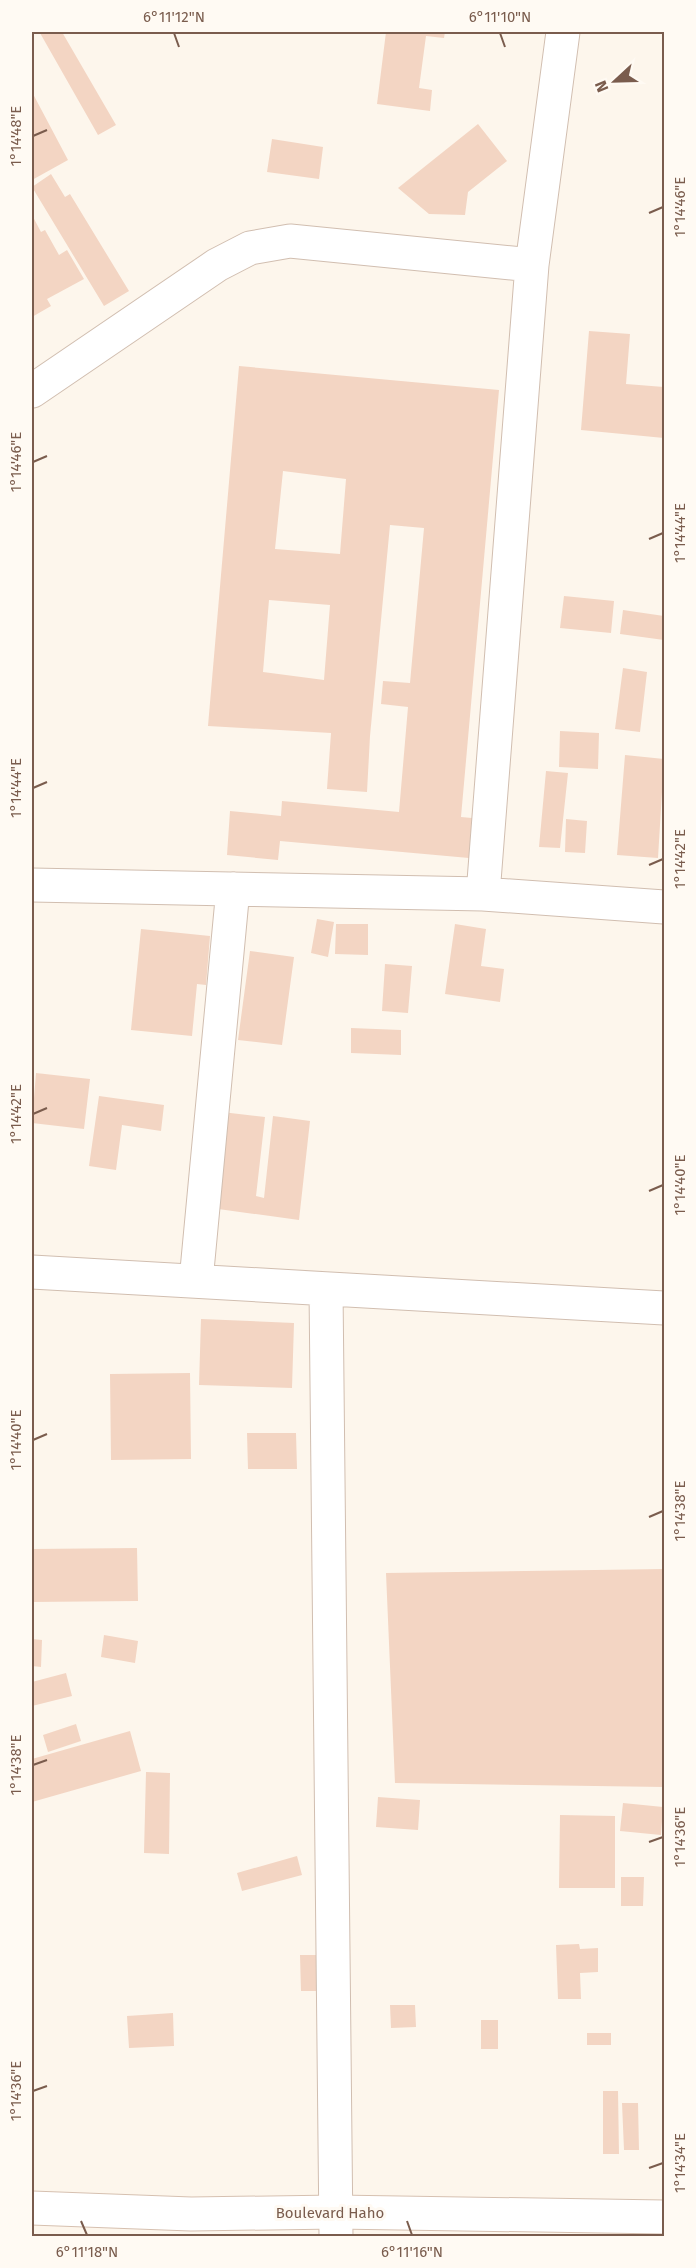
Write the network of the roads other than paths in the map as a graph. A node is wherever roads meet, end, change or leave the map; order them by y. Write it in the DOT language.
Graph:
graph roads {
  1 [pos="563,32"];
  2 [pos="532,265"];
  3 [pos="32,392"];
  4 [pos="32,885"];
  5 [pos="233,889"];
  6 [pos="483,894"];
  7 [pos="664,907"];
  8 [pos="32,1272"];
  9 [pos="196,1281"];
  10 [pos="326,1289"];
  11 [pos="664,1308"];
  12 [pos="32,2208"];
  13 [pos="664,2217"];
  14 [pos="336,2224"];
  1 -- 2 [label="street"];
  2 -- 3 [label="street"];
  2 -- 6 [label="street"];
  4 -- 5 [label="street"];
  5 -- 6 [label="street"];
  5 -- 9 [label="street"];
  6 -- 7 [label="street"];
  8 -- 9 [label="street"];
  9 -- 10 [label="street"];
  10 -- 11 [label="street"];
  10 -- 14 [label="street"];
  12 -- 14 [label="street, Boulevard Haho"];
  13 -- 14 [label="street, Boulevard Haho"];
}
